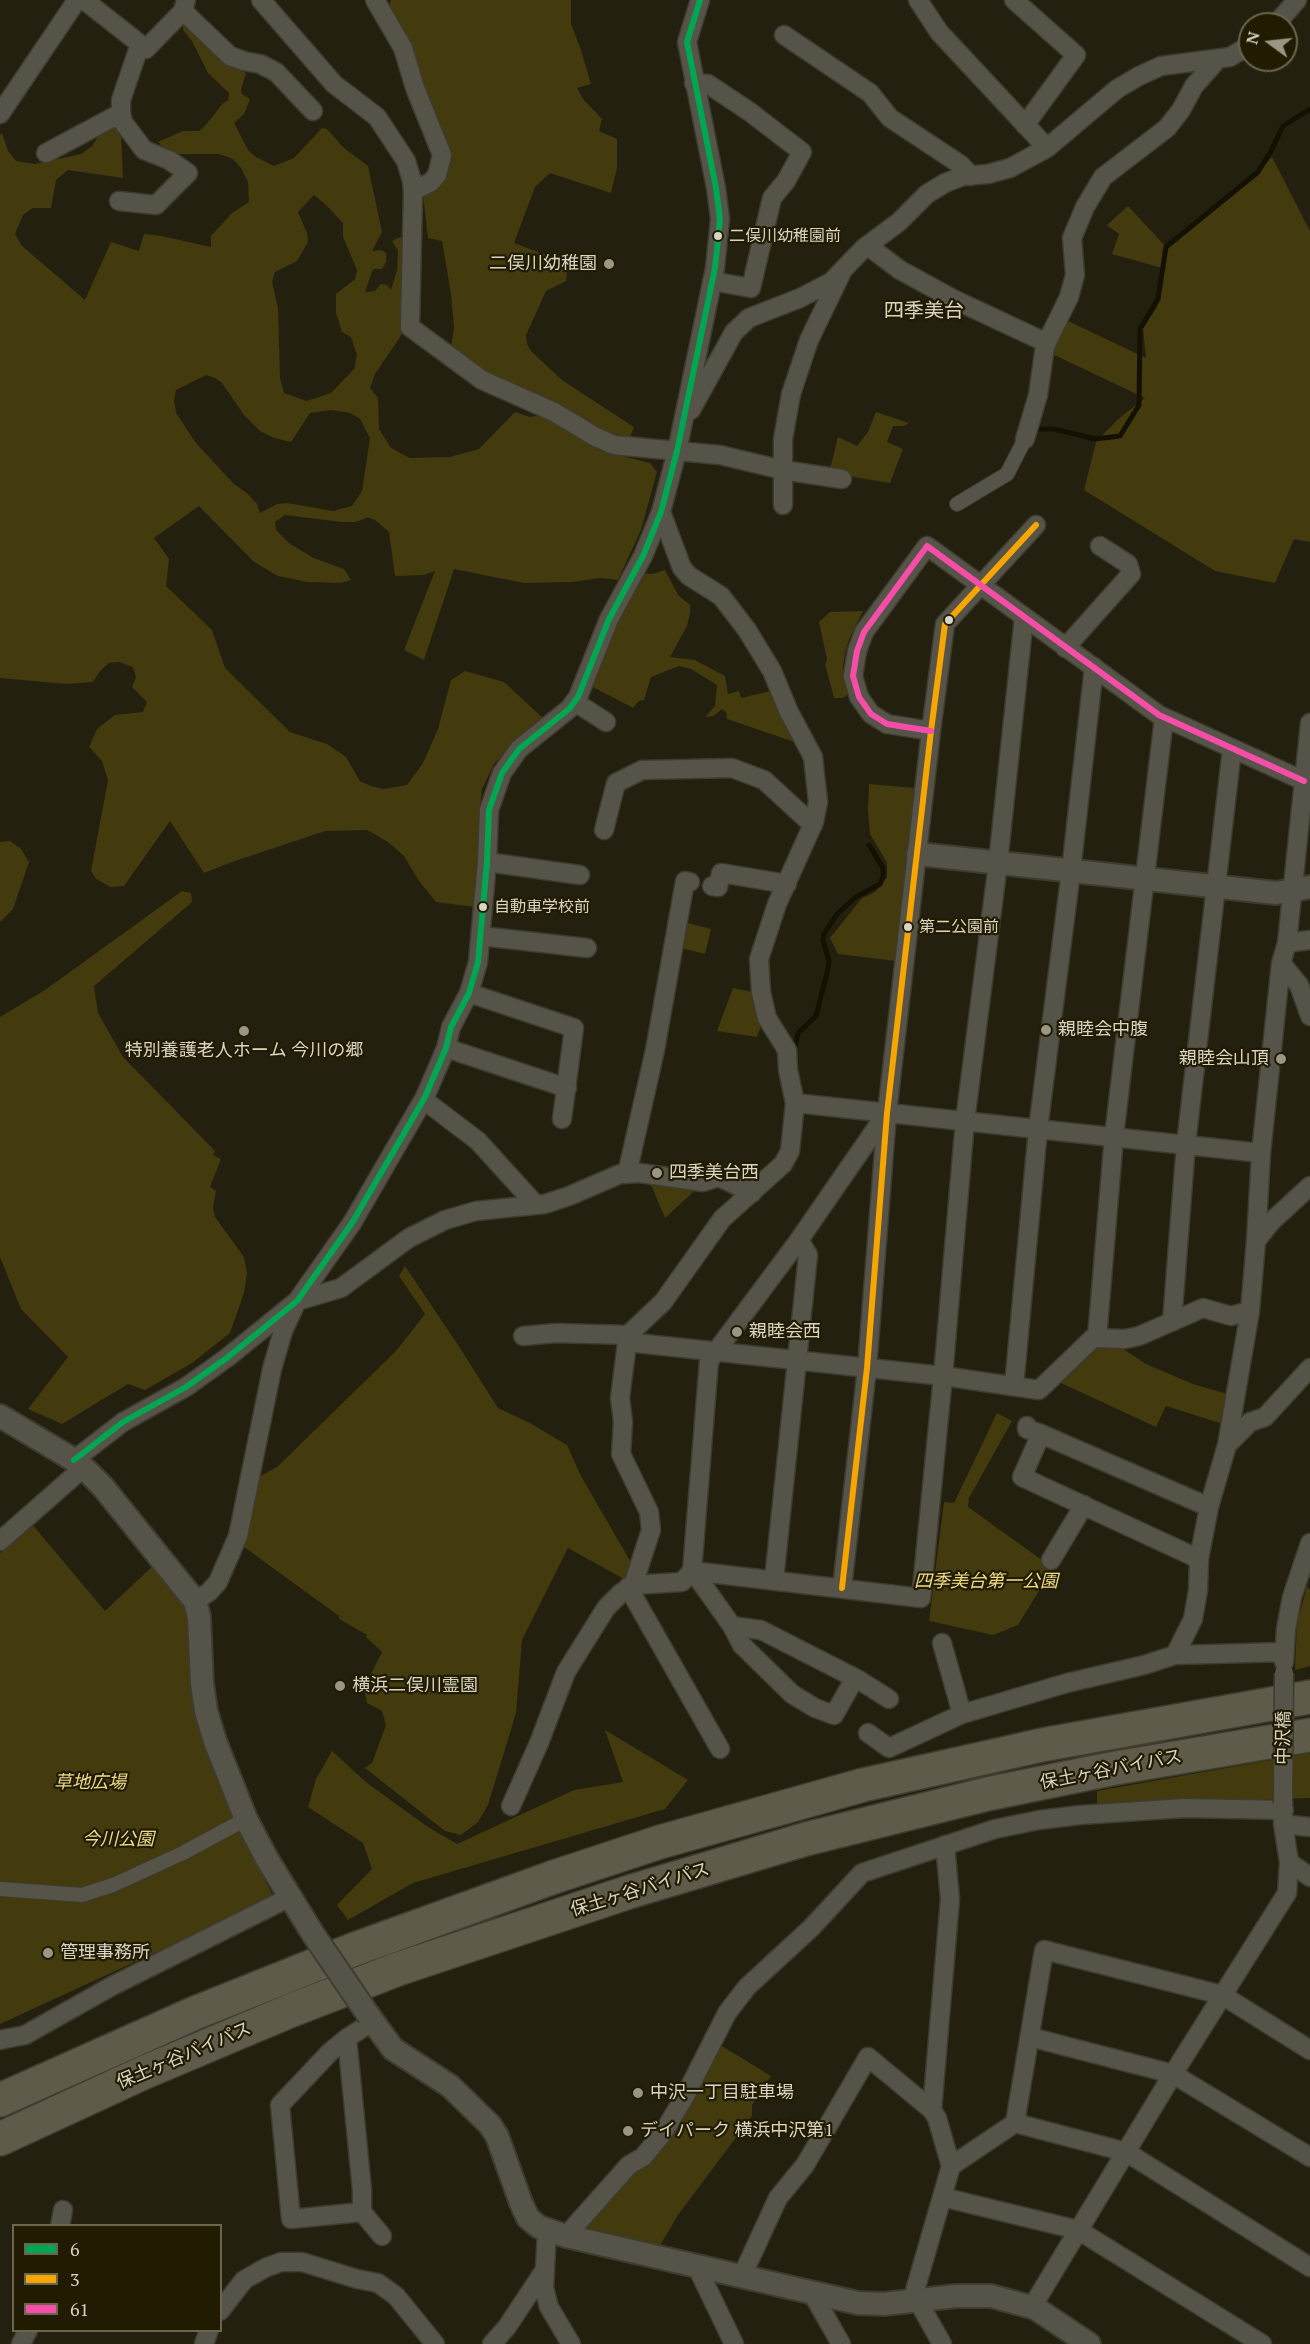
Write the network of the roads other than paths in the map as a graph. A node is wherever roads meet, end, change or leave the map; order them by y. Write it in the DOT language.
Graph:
graph roads {
  1 [pos="77,0"];
  2 [pos="84,0"];
  3 [pos="375,0"];
  4 [pos="700,0"];
  5 [pos="1014,0"];
  6 [pos="1297,0"];
  7 [pos="924,2"];
  8 [pos="272,4"];
  9 [pos="184,5"];
  10 [pos="1286,12"];
  11 [pos="783,35"];
  12 [pos="140,44"];
  13 [pos="1238,52"];
  14 [pos="1217,60"];
  15 [pos="694,83"];
  16 [pos="313,111"];
  17 [pos="121,113"];
  18 [pos="0,114"];
  19 [pos="1025,125"];
  20 [pos="1047,148"];
  21 [pos="46,153"];
  22 [pos="971,176"];
  23 [pos="413,191"];
  24 [pos="119,201"];
  25 [pos="868,246"];
  26 [pos="842,272"];
  27 [pos="712,281"];
  28 [pos="1047,343"];
  29 [pos="680,431"];
  30 [pos="1025,439"];
  31 [pos="676,451"];
  32 [pos="783,470"];
  33 [pos="842,479"];
  34 [pos="957,504"];
  35 [pos="783,505"];
  36 [pos="661,512"];
  37 [pos="1036,525"];
  38 [pos="1100,546"];
  39 [pos="981,585"];
  40 [pos="1024,617"];
  41 [pos="1065,648"];
  42 [pos="1094,668"];
  43 [pos="575,702"];
  44 [pos="1164,718"];
  45 [pos="606,722"];
  46 [pos="1310,723"];
  47 [pos="931,730"];
  48 [pos="1233,749"];
  49 [pos="1304,781"];
  50 [pos="813,825"];
  51 [pos="604,830"];
  52 [pos="918,854"];
  53 [pos="487,862"];
  54 [pos="998,863"];
  55 [pos="1071,871"];
  56 [pos="580,875"];
  57 [pos="1145,878"];
  58 [pos="690,882"];
  59 [pos="787,884"];
  60 [pos="712,886"];
  61 [pos="1217,886"];
  62 [pos="1301,889"];
  63 [pos="481,936"];
  64 [pos="1310,940"];
  65 [pos="1287,943"];
  66 [pos="587,948"];
  67 [pos="1281,963"];
  68 [pos="469,993"];
  69 [pos="1310,1016"];
  70 [pos="446,1048"];
  71 [pos="567,1088"];
  72 [pos="424,1100"];
  73 [pos="795,1103"];
  74 [pos="887,1113"];
  75 [pos="562,1119"];
  76 [pos="965,1121"];
  77 [pos="1038,1130"];
  78 [pos="1114,1136"];
  79 [pos="1186,1144"];
  80 [pos="1261,1153"];
  81 [pos="627,1174"];
  82 [pos="752,1192"];
  83 [pos="1307,1195"];
  84 [pos="536,1205"];
  85 [pos="798,1240"];
  86 [pos="1256,1241"];
  87 [pos="297,1301"];
  88 [pos="1250,1311"];
  89 [pos="1172,1322"];
  90 [pos="523,1336"];
  91 [pos="1097,1338"];
  92 [pos="627,1339"];
  93 [pos="715,1351"];
  94 [pos="797,1361"];
  95 [pos="867,1368"];
  96 [pos="1310,1368"];
  97 [pos="943,1376"];
  98 [pos="1025,1390"];
  99 [pos="0,1416"];
  100 [pos="1227,1445"];
  101 [pos="79,1464"];
  102 [pos="1084,1505"];
  103 [pos="1209,1507"];
  104 [pos="0,1541"];
  105 [pos="1310,1543"];
  106 [pos="1199,1559"];
  107 [pos="1051,1560"];
  108 [pos="692,1571"];
  109 [pos="774,1580"];
  110 [pos="631,1586"];
  111 [pos="842,1588"];
  112 [pos="195,1601"];
  113 [pos="732,1626"];
  114 [pos="942,1643"];
  115 [pos="1284,1652"];
  116 [pos="1174,1655"];
  117 [pos="855,1678"];
  118 [pos="1310,1696"];
  119 [pos="889,1699"];
  120 [pos="962,1714"];
  121 [pos="868,1733"];
  122 [pos="1310,1735"];
  123 [pos="720,1749"];
  124 [pos="511,1806"];
  125 [pos="1283,1812"];
  126 [pos="246,1819"];
  127 [pos="1310,1827"];
  128 [pos="945,1845"];
  129 [pos="1289,1862"];
  130 [pos="1310,1877"];
  131 [pos="0,1889"];
  132 [pos="290,1897"];
  133 [pos="1222,1995"];
  134 [pos="371,2019"];
  135 [pos="1030,2037"];
  136 [pos="347,2038"];
  137 [pos="0,2040"];
  138 [pos="1310,2050"];
  139 [pos="1173,2074"];
  140 [pos="0,2100"];
  141 [pos="932,2110"];
  142 [pos="1015,2123"];
  143 [pos="0,2139"];
  144 [pos="1126,2151"];
  145 [pos="1310,2157"];
  146 [pos="951,2166"];
  147 [pos="942,2197"];
  148 [pos="362,2212"];
  149 [pos="1078,2230"];
  150 [pos="556,2233"];
  151 [pos="382,2235"];
  152 [pos="696,2265"];
  153 [pos="1310,2267"];
  154 [pos="544,2271"];
  155 [pos="742,2276"];
  156 [pos="812,2293"];
  157 [pos="916,2300"];
  158 [pos="1032,2307"];
  159 [pos="222,2309"];
  160 [pos="435,2344"];
  161 [pos="492,2344"];
  162 [pos="571,2344"];
  163 [pos="734,2344"];
  164 [pos="841,2344"];
  165 [pos="942,2344"];
  166 [pos="1089,2344"];
  167 [pos="1262,2344"];
  1 -- 18 [label="street"];
  2 -- 12 [label="street"];
  3 -- 23 [label="street"];
  4 -- 15 [label="street"];
  5 -- 19 [label="street"];
  6 -- 10 [label="street"];
  7 -- 19 [label="street"];
  8 -- 23 [label="street"];
  9 -- 12 [label="street"];
  9 -- 16 [label="street"];
  11 -- 22 [label="street"];
  12 -- 17 [label="street"];
  13 -- 14 [label="street"];
  14 -- 20 [label="street"];
  14 -- 28 [label="street"];
  15 -- 27 [label="street"];
  15 -- 27 [label="street"];
  17 -- 21 [label="street"];
  17 -- 24 [label="street"];
  19 -- 20 [label="street"];
  20 -- 22 [label="street"];
  22 -- 25 [label="street"];
  23 -- 31 [label="street"];
  25 -- 26 [label="street"];
  25 -- 28 [label="street"];
  26 -- 29 [label="street"];
  26 -- 32 [label="street"];
  27 -- 29 [label="street"];
  28 -- 30 [label="street"];
  29 -- 31 [label="street"];
  30 -- 34 [label="street"];
  31 -- 32 [label="street"];
  31 -- 36 [label="street"];
  32 -- 33 [label="street"];
  32 -- 35 [label="street"];
  36 -- 43 [label="street"];
  36 -- 50 [label="street"];
  37 -- 39 [label="street"];
  38 -- 41 [label="street"];
  39 -- 40 [label="street"];
  39 -- 47 [label="street"];
  39 -- 47 [label="street"];
  40 -- 41 [label="street"];
  40 -- 54 [label="street"];
  41 -- 42 [label="street"];
  42 -- 44 [label="street"];
  42 -- 55 [label="street"];
  43 -- 45 [label="street"];
  43 -- 53 [label="street"];
  44 -- 48 [label="street"];
  44 -- 57 [label="street"];
  46 -- 49 [label="street"];
  47 -- 52 [label="street"];
  48 -- 49 [label="street"];
  48 -- 61 [label="street"];
  49 -- 62 [label="street"];
  50 -- 51 [label="street"];
  50 -- 59 [label="street"];
  52 -- 54 [label="street"];
  52 -- 74 [label="street"];
  53 -- 56 [label="street"];
  53 -- 63 [label="street"];
  54 -- 55 [label="street"];
  54 -- 76 [label="street"];
  55 -- 57 [label="street"];
  55 -- 77 [label="street"];
  57 -- 61 [label="street"];
  57 -- 78 [label="street"];
  58 -- 81 [label="street"];
  59 -- 60 [label="street"];
  59 -- 73 [label="street"];
  61 -- 62 [label="street"];
  61 -- 79 [label="street"];
  62 -- 65 [label="street"];
  63 -- 66 [label="street"];
  63 -- 68 [label="street"];
  64 -- 65 [label="street"];
  65 -- 67 [label="street"];
  67 -- 69 [label="street"];
  67 -- 80 [label="street"];
  68 -- 70 [label="street"];
  68 -- 71 [label="street"];
  70 -- 71 [label="street"];
  70 -- 72 [label="street"];
  71 -- 75 [label="street"];
  72 -- 84 [label="street"];
  72 -- 87 [label="street"];
  73 -- 74 [label="street"];
  73 -- 82 [label="street"];
  74 -- 76 [label="street"];
  74 -- 85 [label="street"];
  74 -- 95 [label="street"];
  76 -- 77 [label="street"];
  76 -- 97 [label="street"];
  77 -- 78 [label="street"];
  77 -- 98 [label="street"];
  78 -- 79 [label="street"];
  78 -- 91 [label="street"];
  79 -- 80 [label="street"];
  79 -- 89 [label="street"];
  80 -- 86 [label="street"];
  81 -- 82 [label="street"];
  81 -- 84 [label="street"];
  82 -- 92 [label="street"];
  83 -- 86 [label="street"];
  84 -- 87 [label="street"];
  85 -- 93 [label="street"];
  85 -- 94 [label="street"];
  86 -- 88 [label="street"];
  87 -- 101 [label="street"];
  87 -- 112 [label="street"];
  88 -- 89 [label="street"];
  88 -- 100 [label="street"];
  89 -- 91 [label="street"];
  90 -- 92 [label="street"];
  91 -- 98 [label="street"];
  92 -- 93 [label="street"];
  92 -- 110 [label="street"];
  93 -- 94 [label="street"];
  93 -- 108 [label="street"];
  94 -- 95 [label="street"];
  94 -- 109 [label="street"];
  95 -- 97 [label="street"];
  95 -- 111 [label="street"];
  96 -- 100 [label="street"];
  97 -- 98 [label="street"];
  97 -- 111 [label="street"];
  99 -- 101 [label="street"];
  100 -- 103 [label="street"];
  101 -- 104 [label="street"];
  101 -- 112 [label="street"];
  102 -- 103 [label="street"];
  102 -- 106 [label="street"];
  102 -- 107 [label="street"];
  103 -- 106 [label="street"];
  105 -- 115 [label="street, 中沢橋"];
  106 -- 116 [label="street"];
  108 -- 109 [label="street"];
  108 -- 110 [label="street"];
  108 -- 113 [label="street"];
  109 -- 111 [label="street"];
  110 -- 123 [label="street"];
  110 -- 124 [label="street"];
  112 -- 126 [label="street"];
  113 -- 117 [label="street"];
  113 -- 117 [label="street"];
  114 -- 120 [label="street"];
  115 -- 116 [label="street"];
  115 -- 125 [label="street, 中沢橋, bridge"];
  116 -- 120 [label="street"];
  117 -- 119 [label="street"];
  118 -- 140 [label="highway, 保土ヶ谷バイパス"];
  120 -- 121 [label="street"];
  122 -- 143 [label="highway, 保土ヶ谷バイパス"];
  125 -- 127 [label="street"];
  125 -- 128 [label="street"];
  125 -- 129 [label="street, 中沢橋"];
  126 -- 131 [label="street"];
  126 -- 132 [label="street"];
  128 -- 141 [label="street"];
  128 -- 150 [label="street"];
  129 -- 130 [label="street"];
  129 -- 133 [label="street, 中沢橋"];
  132 -- 134 [label="street, bridge"];
  132 -- 137 [label="street"];
  133 -- 135 [label="street"];
  133 -- 138 [label="street"];
  133 -- 139 [label="street, 中沢橋"];
  134 -- 136 [label="street"];
  134 -- 150 [label="street"];
  135 -- 139 [label="street"];
  135 -- 142 [label="street"];
  136 -- 148 [label="street"];
  136 -- 148 [label="street"];
  139 -- 144 [label="street, 中沢橋"];
  139 -- 145 [label="street"];
  141 -- 146 [label="street"];
  141 -- 155 [label="street"];
  142 -- 144 [label="street"];
  142 -- 146 [label="street"];
  144 -- 149 [label="street, 中沢橋"];
  144 -- 153 [label="street"];
  146 -- 147 [label="street"];
  147 -- 149 [label="street"];
  147 -- 157 [label="street"];
  148 -- 151 [label="street"];
  149 -- 158 [label="street, 中沢橋"];
  149 -- 167 [label="street"];
  150 -- 152 [label="street"];
  150 -- 154 [label="street"];
  152 -- 155 [label="street"];
  152 -- 163 [label="street"];
  154 -- 161 [label="street"];
  154 -- 162 [label="street"];
  155 -- 156 [label="street"];
  156 -- 157 [label="street"];
  156 -- 164 [label="street"];
  157 -- 158 [label="street"];
  157 -- 165 [label="street"];
  158 -- 166 [label="street"];
  159 -- 160 [label="street"];
}
